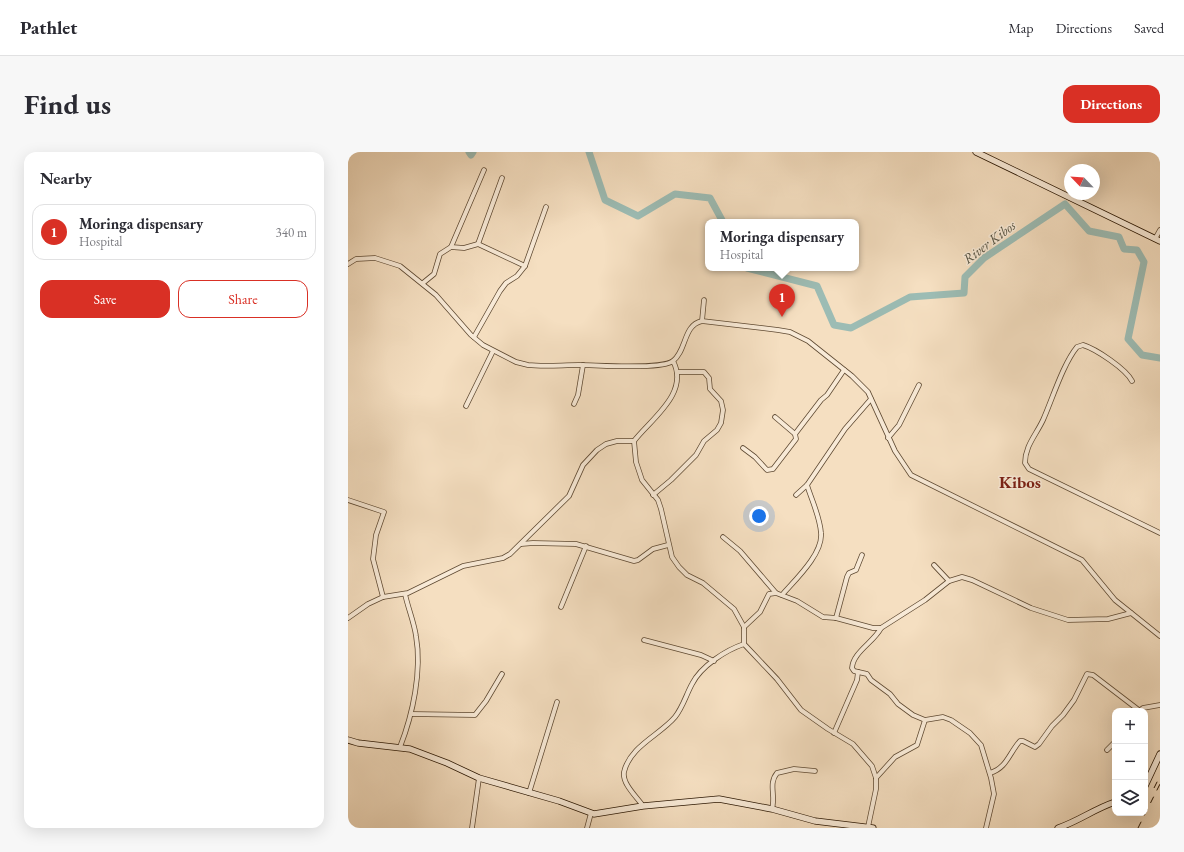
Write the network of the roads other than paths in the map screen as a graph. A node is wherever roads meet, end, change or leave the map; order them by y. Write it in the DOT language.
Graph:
graph roads {
  1 [pos="976,152"];
  2 [pos="484,170"];
  3 [pos="502,178"];
  4 [pos="546,207"];
  5 [pos="1160,230"];
  6 [pos="1157,240"];
  7 [pos="478,244"];
  8 [pos="451,247"];
  9 [pos="348,264"];
  10 [pos="525,266"];
  11 [pos="423,283"];
  12 [pos="704,300"];
  13 [pos="702,321"];
  14 [pos="474,337"];
  15 [pos="493,351"];
  16 [pos="673,361"];
  17 [pos="583,365"];
  18 [pos="844,370"];
  19 [pos="677,372"];
  20 [pos="1132,381"];
  21 [pos="919,385"];
  22 [pos="872,399"];
  23 [pos="574,404"];
  24 [pos="466,406"];
  25 [pos="775,417"];
  26 [pos="795,434"];
  27 [pos="888,438"];
  28 [pos="634,441"];
  29 [pos="743,448"];
  30 [pos="807,485"];
  31 [pos="653,495"];
  32 [pos="796,495"];
  33 [pos="348,500"];
  34 [pos="1160,533"];
  35 [pos="723,537"];
  36 [pos="521,544"];
  37 [pos="668,545"];
  38 [pos="586,546"];
  39 [pos="862,555"];
  40 [pos="934,565"];
  41 [pos="949,581"];
  42 [pos="776,593"];
  43 [pos="405,594"];
  44 [pos="782,595"];
  45 [pos="383,597"];
  46 [pos="561,607"];
  47 [pos="1131,613"];
  48 [pos="348,618"];
  49 [pos="836,618"];
  50 [pos="744,626"];
  51 [pos="881,628"];
  52 [pos="1160,636"];
  53 [pos="644,640"];
  54 [pos="744,644"];
  55 [pos="714,661"];
  56 [pos="858,672"];
  57 [pos="502,674"];
  58 [pos="557,702"];
  59 [pos="1160,706"];
  60 [pos="1136,708"];
  61 [pos="1143,708"];
  62 [pos="411,714"];
  63 [pos="925,720"];
  64 [pos="834,733"];
  65 [pos="348,740"];
  66 [pos="1113,744"];
  67 [pos="400,747"];
  68 [pos="1107,750"];
  69 [pos="1160,754"];
  70 [pos="815,770"];
  71 [pos="990,773"];
  72 [pos="479,778"];
  73 [pos="876,778"];
  74 [pos="1148,780"];
  75 [pos="530,793"];
  76 [pos="1112,803"];
  77 [pos="643,806"];
  78 [pos="772,809"];
  79 [pos="591,813"];
  80 [pos="839,826"];
  81 [pos="871,827"];
  82 [pos="472,828"];
  83 [pos="587,828"];
  84 [pos="986,828"];
  85 [pos="1058,828"];
  1 -- 6 [label="street"];
  2 -- 8 [label="street"];
  3 -- 7 [label="street"];
  4 -- 10 [label="street"];
  5 -- 6 [label="street"];
  7 -- 8 [label="street"];
  7 -- 10 [label="street"];
  8 -- 11 [label="street"];
  9 -- 11 [label="street"];
  10 -- 14 [label="street"];
  11 -- 14 [label="street"];
  12 -- 13 [label="street"];
  13 -- 16 [label="street"];
  13 -- 18 [label="street"];
  14 -- 15 [label="street"];
  15 -- 17 [label="street"];
  15 -- 24 [label="street"];
  16 -- 17 [label="street"];
  16 -- 19 [label="street"];
  17 -- 23 [label="street"];
  18 -- 22 [label="street"];
  18 -- 26 [label="street"];
  19 -- 28 [label="street"];
  19 -- 31 [label="street"];
  20 -- 34 [label="street"];
  21 -- 27 [label="street"];
  22 -- 27 [label="street"];
  22 -- 30 [label="street"];
  25 -- 26 [label="street"];
  26 -- 29 [label="street"];
  27 -- 47 [label="street"];
  28 -- 31 [label="street"];
  28 -- 36 [label="street"];
  30 -- 32 [label="street"];
  30 -- 44 [label="street"];
  31 -- 37 [label="street"];
  33 -- 45 [label="street"];
  35 -- 42 [label="street"];
  36 -- 38 [label="street"];
  36 -- 43 [label="street"];
  37 -- 38 [label="street"];
  37 -- 50 [label="street"];
  38 -- 46 [label="street"];
  39 -- 49 [label="street"];
  40 -- 41 [label="street"];
  41 -- 47 [label="street"];
  41 -- 51 [label="street"];
  42 -- 44 [label="street"];
  42 -- 50 [label="street"];
  43 -- 45 [label="street"];
  43 -- 62 [label="street"];
  44 -- 49 [label="street"];
  45 -- 48 [label="street"];
  47 -- 52 [label="street"];
  49 -- 51 [label="street"];
  50 -- 54 [label="street"];
  51 -- 56 [label="street"];
  53 -- 55 [label="street"];
  54 -- 55 [label="street"];
  54 -- 64 [label="street"];
  55 -- 77 [label="street"];
  56 -- 63 [label="street"];
  56 -- 64 [label="street"];
  57 -- 62 [label="street"];
  58 -- 75 [label="street"];
  59 -- 61 [label="street"];
  60 -- 71 [label="street"];
  62 -- 67 [label="street"];
  63 -- 71 [label="street"];
  63 -- 73 [label="street"];
  64 -- 73 [label="street"];
  65 -- 67 [label="street"];
  66 -- 68 [label="street"];
  67 -- 72 [label="street"];
  69 -- 74 [label="street"];
  70 -- 78 [label="street"];
  71 -- 84 [label="street"];
  72 -- 75 [label="street"];
  72 -- 82 [label="street"];
  73 -- 81 [label="street"];
  75 -- 79 [label="street"];
  76 -- 85 [label="street"];
  77 -- 78 [label="street"];
  77 -- 79 [label="street"];
  78 -- 80 [label="street"];
  79 -- 83 [label="street"];
  80 -- 81 [label="street"];
}
